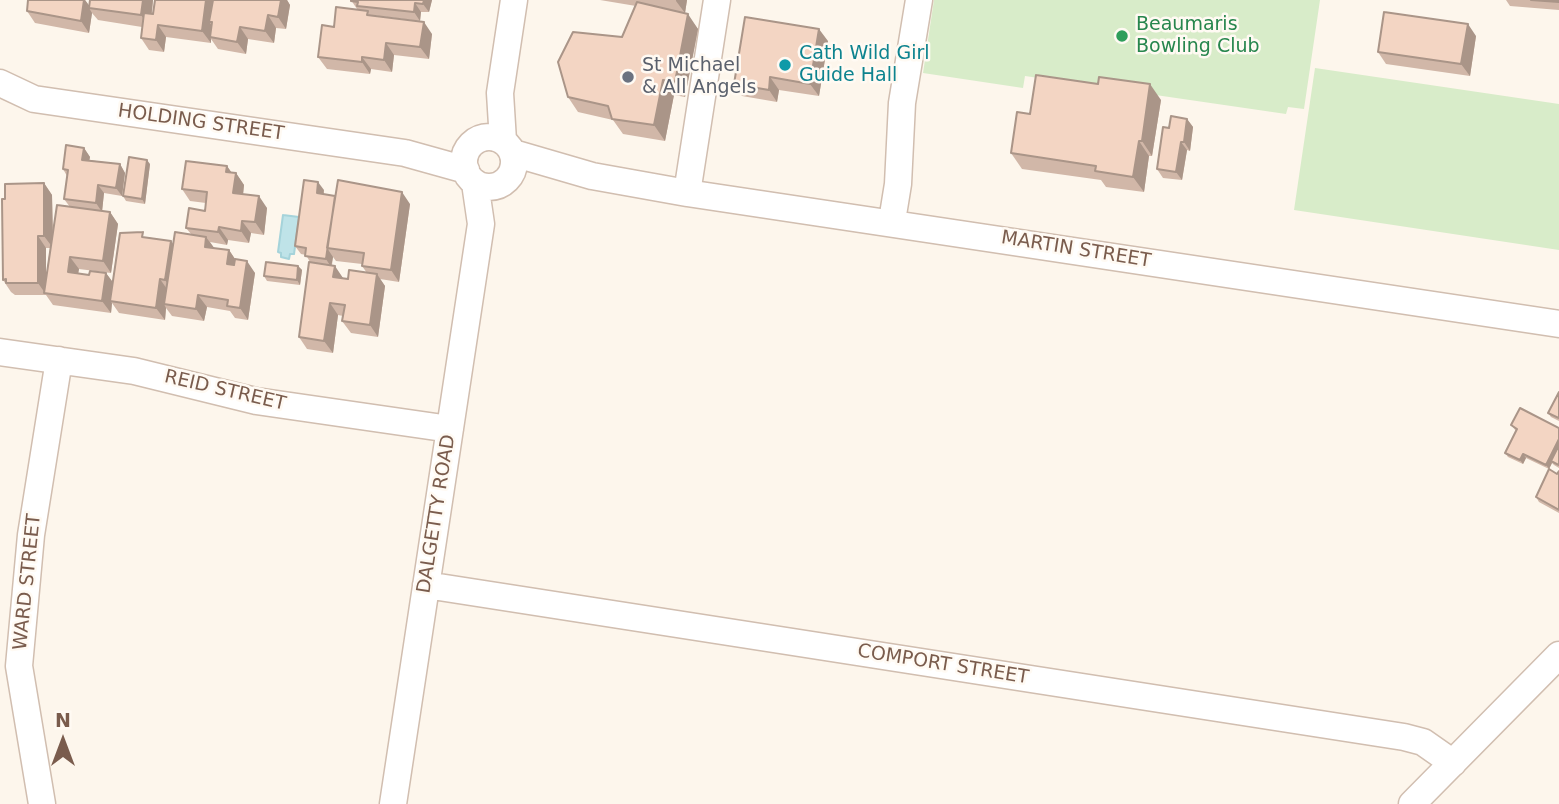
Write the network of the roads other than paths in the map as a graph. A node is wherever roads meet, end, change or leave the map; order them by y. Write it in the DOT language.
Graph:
graph roads {
  1 [pos="514,0"];
  2 [pos="717,0"];
  3 [pos="919,0"];
  4 [pos="0,83"];
  5 [pos="489,162"];
  6 [pos="687,192"];
  7 [pos="892,221"];
  8 [pos="1559,324"];
  9 [pos="0,352"];
  10 [pos="59,360"];
  11 [pos="450,429"];
  12 [pos="426,585"];
  13 [pos="1559,655"];
  14 [pos="1453,763"];
  15 [pos="42,804"];
  16 [pos="393,804"];
  17 [pos="1412,804"];
  1 -- 5 [label="street, DALGETTY ROAD"];
  2 -- 6 [label="street"];
  3 -- 7 [label="street"];
  4 -- 5 [label="street, HOLDING STREET"];
  5 -- 6 [label="street, MARTIN STREET"];
  5 -- 11 [label="street, DALGETTY ROAD"];
  6 -- 7 [label="street, MARTIN STREET"];
  7 -- 8 [label="street, MARTIN STREET"];
  9 -- 10 [label="street, REID STREET"];
  10 -- 11 [label="street, REID STREET"];
  10 -- 15 [label="street, WARD STREET"];
  11 -- 12 [label="street, DALGETTY ROAD"];
  12 -- 14 [label="street, COMPORT STREET"];
  12 -- 16 [label="street, DALGETTY ROAD"];
  13 -- 14 [label="street"];
  14 -- 17 [label="street"];
}
